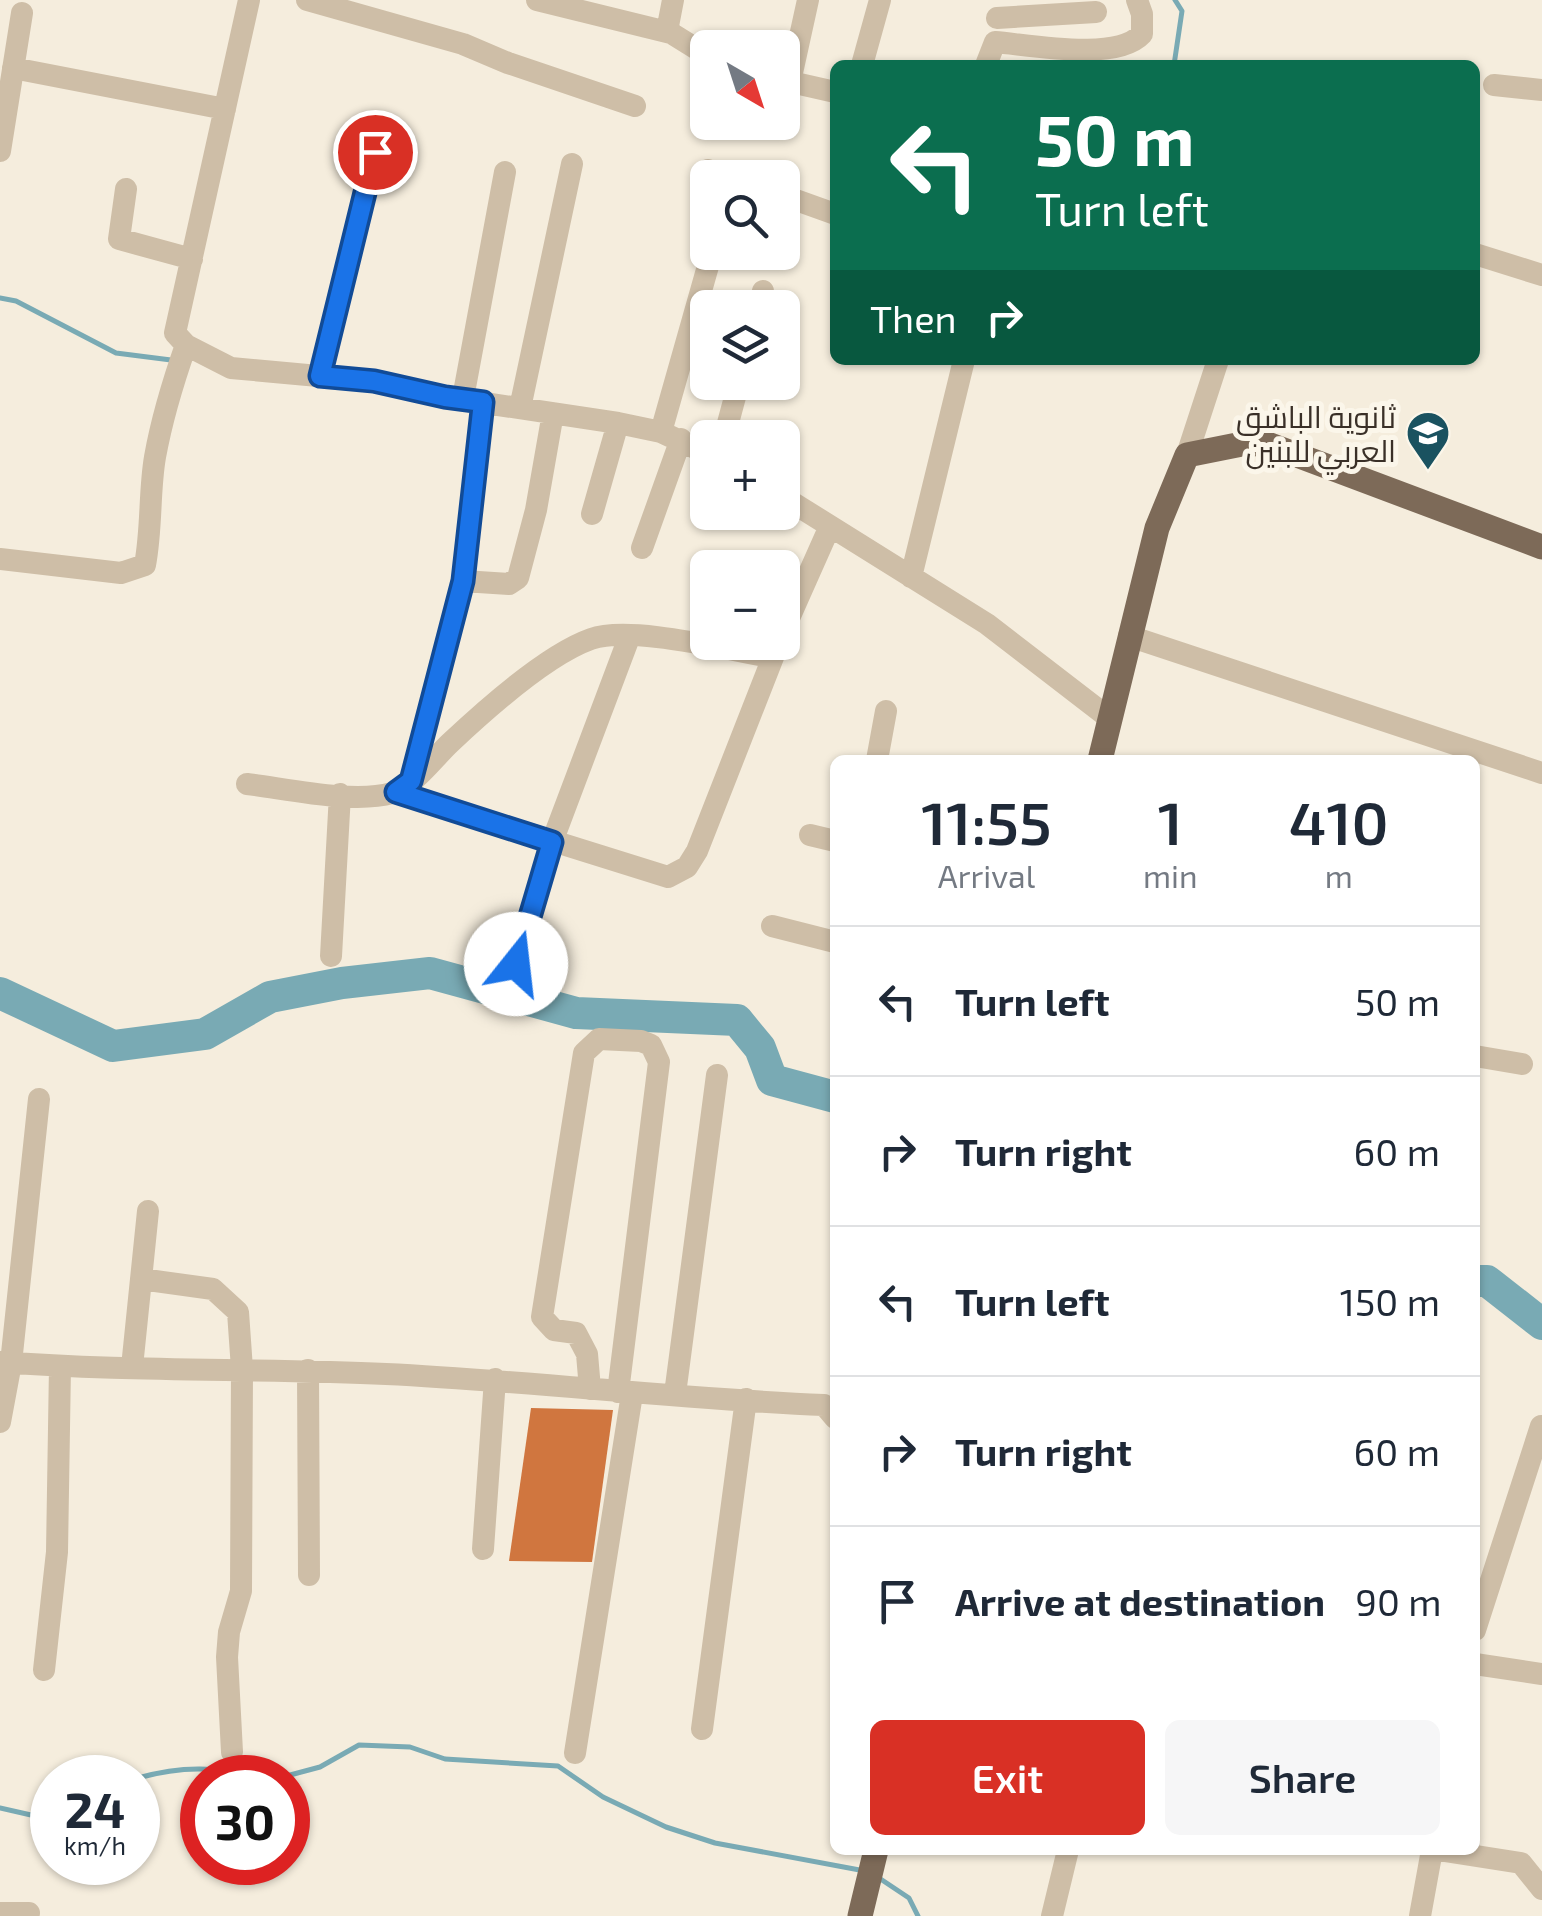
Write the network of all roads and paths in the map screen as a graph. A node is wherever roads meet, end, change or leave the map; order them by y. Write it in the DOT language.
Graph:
graph roads {
  1 [pos="250,0"];
  2 [pos="307,0"];
  3 [pos="537,0"];
  4 [pos="673,0"];
  5 [pos="808,0"];
  6 [pos="880,0"];
  7 [pos="1137,0"];
  8 [pos="998,9"];
  9 [pos="1096,12"];
  10 [pos="22,14"];
  11 [pos="800,30"];
  12 [pos="670,33"];
  13 [pos="690,45"];
  14 [pos="990,54"];
  15 [pos="863,60"];
  16 [pos="12,68"];
  17 [pos="800,84"];
  18 [pos="1494,85"];
  19 [pos="1542,90"];
  20 [pos="830,91"];
  21 [pos="635,106"];
  22 [pos="225,109"];
  23 [pos="0,151"];
  24 [pos="375,152"];
  25 [pos="572,164"];
  26 [pos="505,172"];
  27 [pos="126,189"];
  28 [pos="800,201"];
  29 [pos="830,212"];
  30 [pos="1480,256"];
  31 [pos="192,259"];
  32 [pos="708,270"];
  33 [pos="1542,276"];
  34 [pos="186,345"];
  35 [pos="963,365"];
  36 [pos="1216,365"];
  37 [pos="320,376"];
  38 [pos="473,400"];
  39 [pos="520,408"];
  40 [pos="553,413"];
  41 [pos="618,423"];
  42 [pos="672,436"];
  43 [pos="690,445"];
  44 [pos="1187,455"];
  45 [pos="800,507"];
  46 [pos="592,514"];
  47 [pos="830,526"];
  48 [pos="1542,547"];
  49 [pos="642,548"];
  50 [pos="0,559"];
  51 [pos="911,577"];
  52 [pos="463,581"];
  53 [pos="800,594"];
  54 [pos="630,635"];
  55 [pos="1129,636"];
  56 [pos="690,641"];
  57 [pos="772,660"];
  58 [pos="886,711"];
  59 [pos="1108,718"];
  60 [pos="877,755"];
  61 [pos="1101,755"];
  62 [pos="1542,772"];
  63 [pos="248,784"];
  64 [pos="404,786"];
  65 [pos="340,794"];
  66 [pos="810,835"];
  67 [pos="830,840"];
  68 [pos="552,842"];
  69 [pos="772,926"];
  70 [pos="830,941"];
  71 [pos="330,956"];
  72 [pos="516,964"];
  73 [pos="1480,1057"];
  74 [pos="1522,1064"];
  75 [pos="717,1076"];
  76 [pos="39,1099"];
  77 [pos="148,1211"];
  78 [pos="141,1279"];
  79 [pos="6,1362"];
  80 [pos="60,1366"];
  81 [pos="132,1367"];
  82 [pos="242,1369"];
  83 [pos="308,1370"];
  84 [pos="495,1380"];
  85 [pos="590,1390"];
  86 [pos="625,1393"];
  87 [pos="675,1394"];
  88 [pos="746,1398"];
  89 [pos="830,1412"];
  90 [pos="0,1422"];
  91 [pos="1541,1426"];
  92 [pos="483,1549"];
  93 [pos="310,1575"];
  94 [pos="1480,1615"];
  95 [pos="1480,1665"];
  96 [pos="44,1670"];
  97 [pos="1542,1674"];
  98 [pos="702,1729"];
  99 [pos="232,1752"];
  100 [pos="575,1753"];
  101 [pos="875,1855"];
  102 [pos="1067,1855"];
  103 [pos="1434,1855"];
  104 [pos="1468,1855"];
  105 [pos="1542,1888"];
  106 [pos="861,1910"];
  107 [pos="0,1913"];
  108 [pos="30,1913"];
  109 [pos="1052,1916"];
  110 [pos="1420,1916"];
  1 -- 22 [label="street"];
  2 -- 21 [label="street"];
  3 -- 12 [label="street"];
  4 -- 12 [label="street"];
  5 -- 11 [label="street"];
  6 -- 15 [label="street"];
  7 -- 14 [label="street"];
  8 -- 9 [label="street"];
  8 -- 14 [label="street"];
  10 -- 16 [label="street"];
  12 -- 13 [label="street"];
  16 -- 22 [label="street"];
  16 -- 23 [label="street"];
  17 -- 20 [label="street"];
  18 -- 19 [label="street"];
  22 -- 31 [label="street"];
  24 -- 37 [label="street"];
  25 -- 39 [label="street"];
  26 -- 38 [label="street"];
  27 -- 31 [label="street"];
  28 -- 29 [label="street"];
  30 -- 33 [label="street"];
  31 -- 34 [label="street"];
  32 -- 42 [label="street"];
  34 -- 37 [label="street"];
  34 -- 50 [label="street"];
  35 -- 51 [label="street"];
  36 -- 44 [label="street"];
  37 -- 38 [label="street"];
  38 -- 39 [label="street"];
  38 -- 52 [label="street"];
  39 -- 40 [label="street"];
  40 -- 41 [label="street"];
  40 -- 52 [label="street"];
  41 -- 42 [label="street"];
  41 -- 46 [label="street"];
  42 -- 43 [label="street"];
  42 -- 49 [label="street"];
  44 -- 48 [label="main road"];
  44 -- 55 [label="main road"];
  45 -- 47 [label="street"];
  47 -- 51 [label="street"];
  47 -- 53 [label="street"];
  51 -- 59 [label="street"];
  52 -- 64 [label="street"];
  54 -- 56 [label="street"];
  54 -- 64 [label="street"];
  54 -- 68 [label="street"];
  55 -- 59 [label="main road"];
  55 -- 62 [label="street"];
  57 -- 68 [label="street"];
  58 -- 60 [label="street"];
  59 -- 61 [label="main road"];
  63 -- 65 [label="street"];
  64 -- 65 [label="street"];
  64 -- 68 [label="street"];
  65 -- 71 [label="street"];
  66 -- 67 [label="street"];
  68 -- 72 [label="street"];
  69 -- 70 [label="street"];
  73 -- 74 [label="street"];
  75 -- 87 [label="street"];
  76 -- 79 [label="street"];
  77 -- 78 [label="street"];
  78 -- 81 [label="street"];
  78 -- 82 [label="street"];
  79 -- 80 [label="street"];
  79 -- 90 [label="street"];
  80 -- 81 [label="street"];
  80 -- 96 [label="street"];
  81 -- 82 [label="street"];
  82 -- 83 [label="street"];
  82 -- 99 [label="street"];
  83 -- 84 [label="street"];
  83 -- 93 [label="street"];
  84 -- 85 [label="street"];
  84 -- 92 [label="street"];
  85 -- 86 [label="street"];
  85 -- 86 [label="street"];
  86 -- 87 [label="street"];
  86 -- 100 [label="street"];
  87 -- 88 [label="street"];
  88 -- 89 [label="street"];
  88 -- 98 [label="street"];
  91 -- 94 [label="street"];
  95 -- 97 [label="street"];
  101 -- 106 [label="main road"];
  102 -- 109 [label="street"];
  103 -- 110 [label="street"];
  104 -- 105 [label="street"];
  107 -- 108 [label="street"];
}
